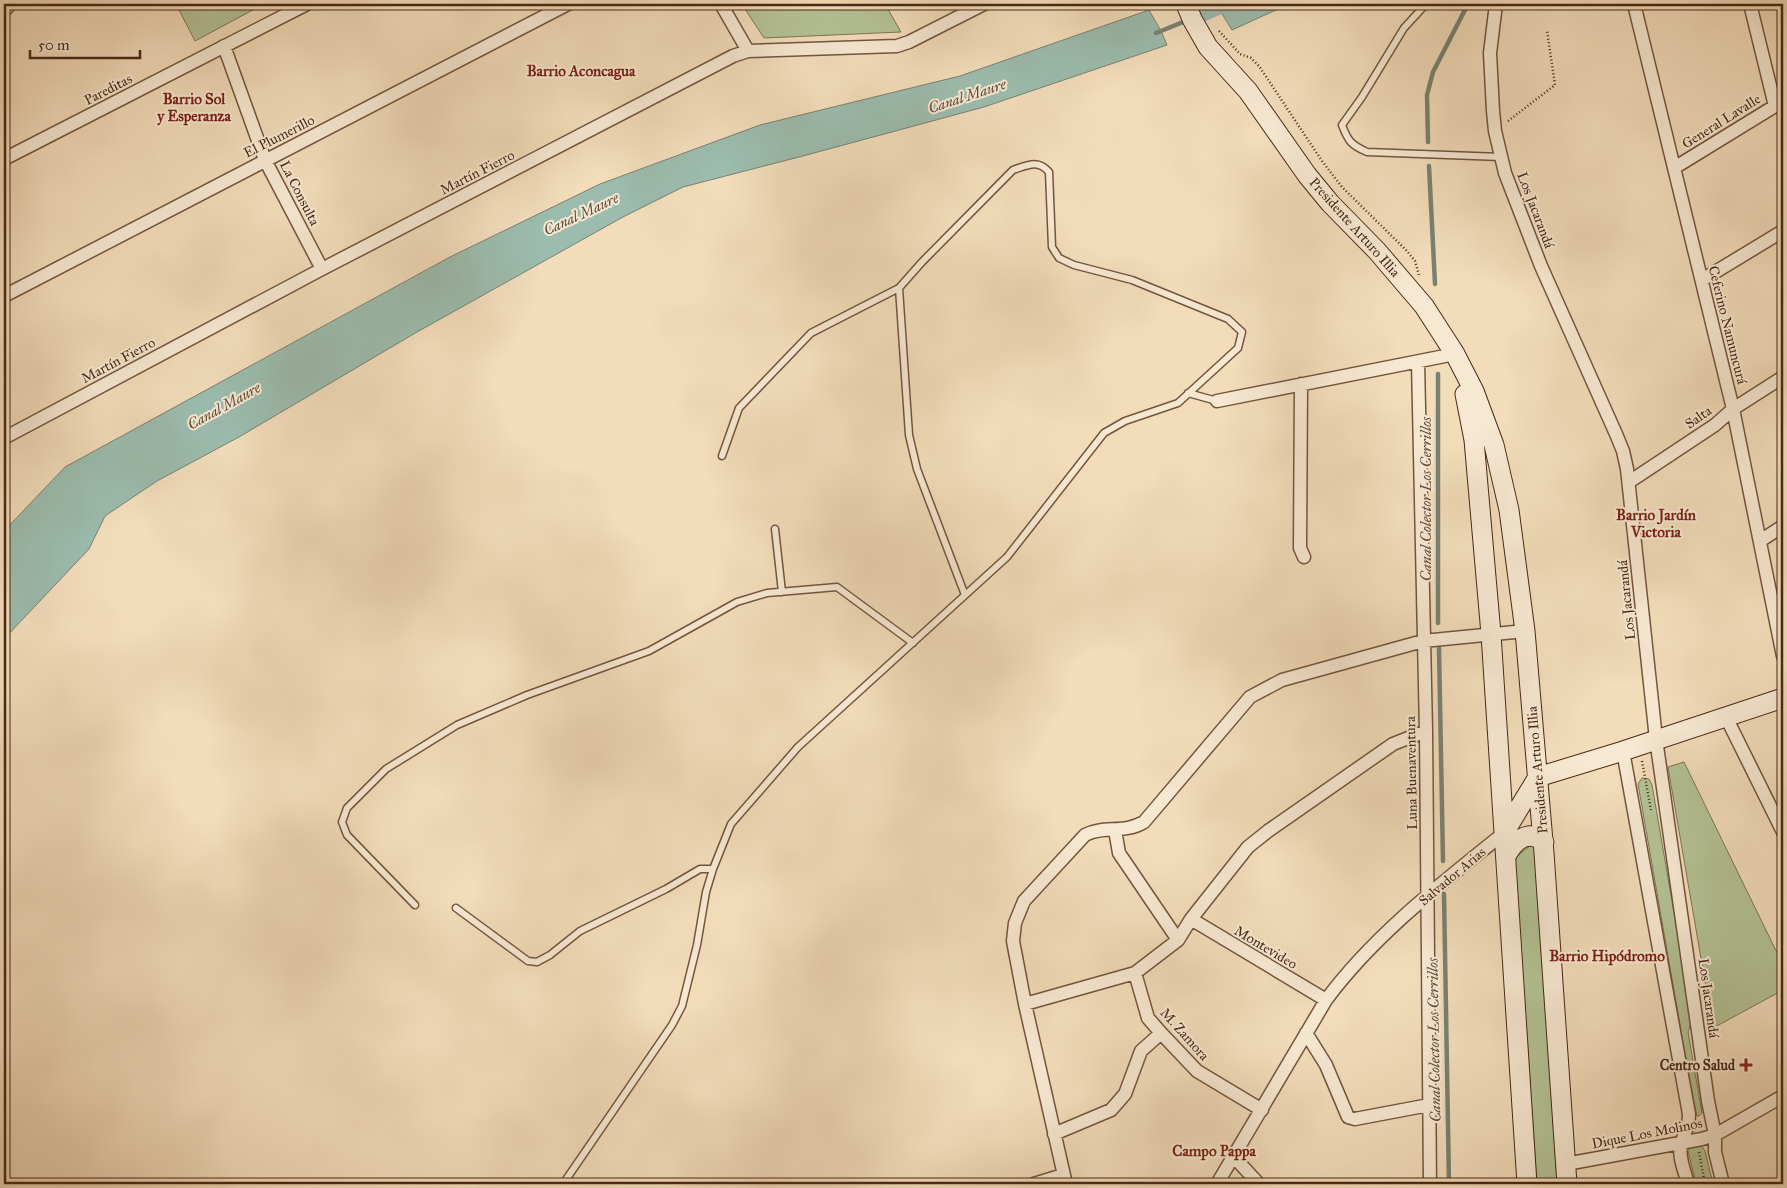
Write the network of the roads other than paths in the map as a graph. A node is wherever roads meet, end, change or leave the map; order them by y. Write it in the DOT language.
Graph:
graph roads {
  1 [pos="307,4"];
  2 [pos="568,4"];
  3 [pos="721,4"];
  4 [pos="984,4"];
  5 [pos="1426,4"];
  6 [pos="1496,4"];
  7 [pos="1634,4"];
  8 [pos="1750,4"];
  9 [pos="1189,11"];
  10 [pos="224,46"];
  11 [pos="748,51"];
  12 [pos="1779,103"];
  13 [pos="1501,157"];
  14 [pos="4,159"];
  15 [pos="265,160"];
  16 [pos="1674,168"];
  17 [pos="1783,231"];
  18 [pos="322,268"];
  19 [pos="1702,280"];
  20 [pos="899,288"];
  21 [pos="4,296"];
  22 [pos="1458,360"];
  23 [pos="1418,362"];
  24 [pos="1783,377"];
  25 [pos="1301,384"];
  26 [pos="1188,393"];
  27 [pos="1217,401"];
  28 [pos="1733,409"];
  29 [pos="4,438"];
  30 [pos="722,456"];
  31 [pos="1629,482"];
  32 [pos="1783,526"];
  33 [pos="774,529"];
  34 [pos="1760,541"];
  35 [pos="1304,557"];
  36 [pos="782,592"];
  37 [pos="965,596"];
  38 [pos="1525,631"];
  39 [pos="1491,634"];
  40 [pos="1423,641"];
  41 [pos="912,643"];
  42 [pos="1783,656"];
  43 [pos="1783,698"];
  44 [pos="1726,716"];
  45 [pos="1426,732"];
  46 [pos="1656,739"];
  47 [pos="1623,752"];
  48 [pos="1538,777"];
  49 [pos="1116,830"];
  50 [pos="1783,832"];
  51 [pos="1504,833"];
  52 [pos="1544,842"];
  53 [pos="1506,856"];
  54 [pos="713,869"];
  55 [pos="1427,895"];
  56 [pos="415,906"];
  57 [pos="456,908"];
  58 [pos="1191,919"];
  59 [pos="1178,940"];
  60 [pos="1135,973"];
  61 [pos="1326,1000"];
  62 [pos="1024,1004"];
  63 [pos="1161,1033"];
  64 [pos="1306,1033"];
  65 [pos="1783,1096"];
  66 [pos="1429,1105"];
  67 [pos="1262,1110"];
  68 [pos="1054,1134"];
  69 [pos="1715,1135"];
  70 [pos="1681,1144"];
  71 [pos="1233,1156"];
  72 [pos="1566,1164"];
  73 [pos="1064,1180"];
  74 [pos="563,1184"];
  75 [pos="1034,1184"];
  76 [pos="1217,1184"];
  77 [pos="1259,1184"];
  78 [pos="1430,1184"];
  79 [pos="1526,1184"];
  80 [pos="1567,1184"];
  81 [pos="1688,1184"];
  82 [pos="1723,1184"];
  1 -- 10 [label="street, Pareditas"];
  2 -- 15 [label="street, El Plumerillo"];
  3 -- 11 [label="street"];
  4 -- 11 [label="street, Martín Fierro"];
  5 -- 13 [label="lane"];
  6 -- 13 [label="street, Los Jacarandá"];
  7 -- 16 [label="street, Ceferino Namuncurá"];
  8 -- 12 [label="street"];
  9 -- 22 [label="street, Presidente Arturo Illia"];
  10 -- 14 [label="street, Pareditas"];
  10 -- 15 [label="street, La Consulta"];
  11 -- 18 [label="street, Martín Fierro"];
  12 -- 16 [label="street, General Lavalle"];
  13 -- 31 [label="street, Los Jacarandá"];
  15 -- 18 [label="street, La Consulta"];
  15 -- 21 [label="street, El Plumerillo"];
  16 -- 19 [label="street, Ceferino Namuncurá"];
  17 -- 19 [label="street"];
  18 -- 29 [label="street, Martín Fierro"];
  19 -- 28 [label="street, Ceferino Namuncurá"];
  20 -- 26 [label="lane"];
  20 -- 30 [label="lane"];
  20 -- 37 [label="lane"];
  22 -- 23 [label="street"];
  22 -- 38 [label="street, Presidente Arturo Illia"];
  22 -- 39 [label="street, Presidente Arturo Illia"];
  23 -- 25 [label="street"];
  23 -- 40 [label="street, Luna Buenaventura"];
  24 -- 28 [label="street, Salta"];
  25 -- 27 [label="street"];
  25 -- 35 [label="street"];
  26 -- 27 [label="lane"];
  26 -- 37 [label="lane"];
  28 -- 31 [label="street, Salta"];
  28 -- 34 [label="street, Ceferino Namuncurá"];
  31 -- 46 [label="street, Los Jacarandá"];
  32 -- 34 [label="street"];
  33 -- 36 [label="lane"];
  34 -- 42 [label="street, Ceferino Namuncurá"];
  36 -- 41 [label="lane"];
  36 -- 56 [label="lane"];
  37 -- 41 [label="lane"];
  38 -- 39 [label="street"];
  38 -- 48 [label="street, Presidente Arturo Illia"];
  39 -- 40 [label="street"];
  39 -- 51 [label="street, Presidente Arturo Illia"];
  40 -- 45 [label="street, Luna Buenaventura"];
  40 -- 49 [label="street"];
  41 -- 54 [label="lane"];
  43 -- 44 [label="street"];
  44 -- 46 [label="street"];
  44 -- 50 [label="street"];
  45 -- 55 [label="street, Luna Buenaventura"];
  45 -- 58 [label="street"];
  46 -- 47 [label="street"];
  46 -- 69 [label="street, Los Jacarandá"];
  47 -- 48 [label="street"];
  47 -- 70 [label="street"];
  48 -- 51 [label="street, Salvador Arias"];
  48 -- 52 [label="street, Presidente Arturo Illia"];
  49 -- 59 [label="street"];
  49 -- 62 [label="street"];
  51 -- 53 [label="street, Presidente Arturo Illia"];
  51 -- 55 [label="street, Salvador Arias"];
  52 -- 53 [label="street"];
  52 -- 72 [label="street, Presidente Arturo Illia"];
  53 -- 79 [label="street, Presidente Arturo Illia"];
  54 -- 57 [label="lane"];
  54 -- 74 [label="lane"];
  55 -- 61 [label="street, Salvador Arias"];
  55 -- 66 [label="street, Luna Buenaventura"];
  58 -- 59 [label="street"];
  58 -- 61 [label="street, Montevideo"];
  59 -- 60 [label="street"];
  60 -- 62 [label="street"];
  60 -- 63 [label="street, M. Zamora"];
  61 -- 64 [label="street, Salvador Arias"];
  62 -- 68 [label="street"];
  63 -- 67 [label="street, M. Zamora"];
  63 -- 68 [label="street"];
  64 -- 66 [label="street"];
  64 -- 67 [label="street, Salvador Arias"];
  65 -- 69 [label="street, Dique Los Molinos"];
  66 -- 78 [label="street, Luna Buenaventura"];
  67 -- 71 [label="street, Salvador Arias"];
  68 -- 73 [label="street"];
  69 -- 70 [label="street, Dique Los Molinos"];
  69 -- 82 [label="street, Los Jacarandá"];
  70 -- 72 [label="street, Dique Los Molinos"];
  70 -- 81 [label="street"];
  71 -- 76 [label="street, Salvador Arias"];
  71 -- 77 [label="street"];
  72 -- 80 [label="street, Presidente Arturo Illia"];
  73 -- 75 [label="street"];
}
